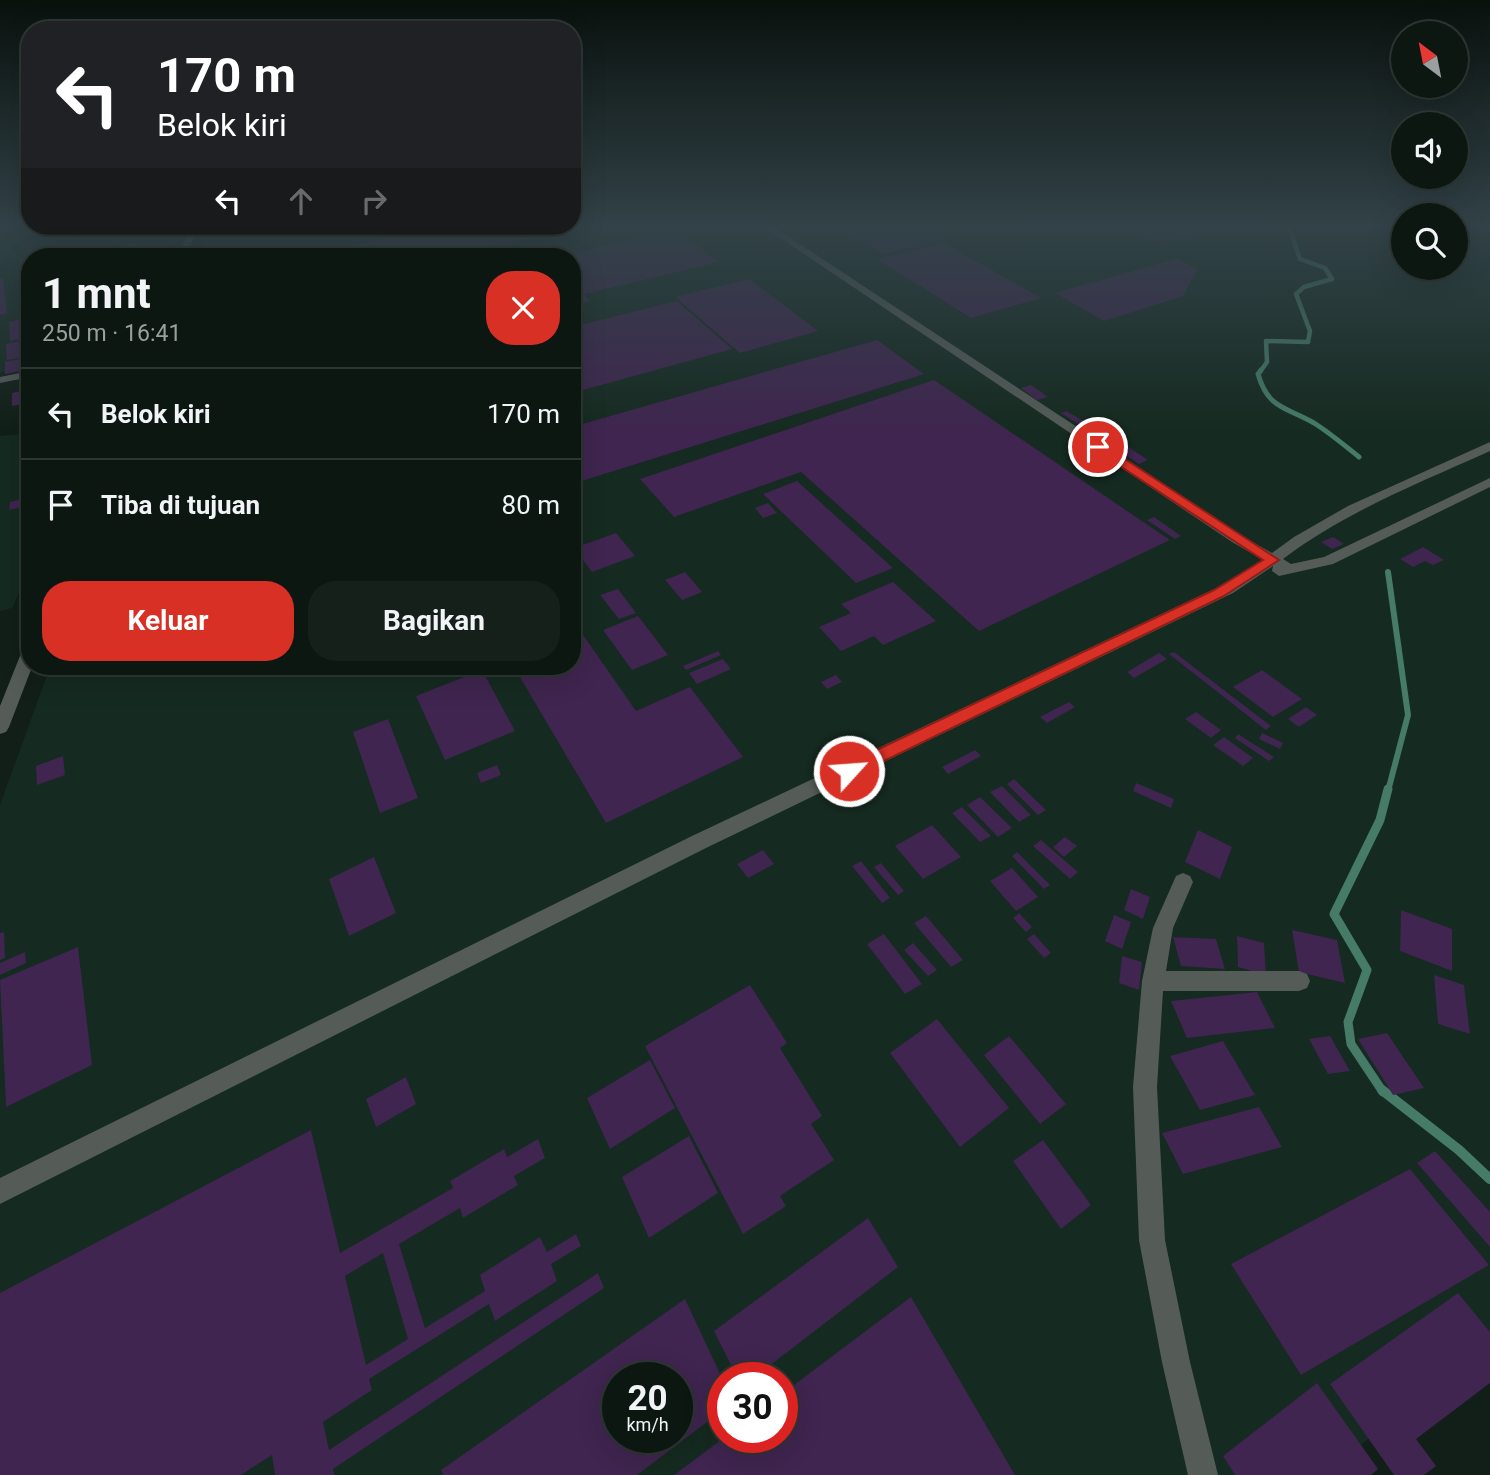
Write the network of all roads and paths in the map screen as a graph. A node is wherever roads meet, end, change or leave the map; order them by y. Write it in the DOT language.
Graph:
graph roads {
  1 [pos="872,296"];
  2 [pos="21,376"];
  3 [pos="0,380"];
  4 [pos="1490,446"];
  5 [pos="1490,482"];
  6 [pos="1272,560"];
  7 [pos="1289,569"];
  8 [pos="1248,578"];
  9 [pos="21,674"];
  10 [pos="0,727"];
  11 [pos="1183,882"];
  12 [pos="1153,981"];
  13 [pos="1299,981"];
  14 [pos="0,1191"];
  15 [pos="1203,1475"];
  1 -- 6 [label="street"];
  2 -- 3 [label="street"];
  4 -- 6 [label="street"];
  5 -- 7 [label="street"];
  6 -- 7 [label="street"];
  6 -- 8 [label="street"];
  7 -- 8 [label="street"];
  8 -- 14 [label="street"];
  9 -- 10 [label="street"];
  11 -- 12 [label="street"];
  12 -- 13 [label="street"];
  12 -- 15 [label="street"];
}
